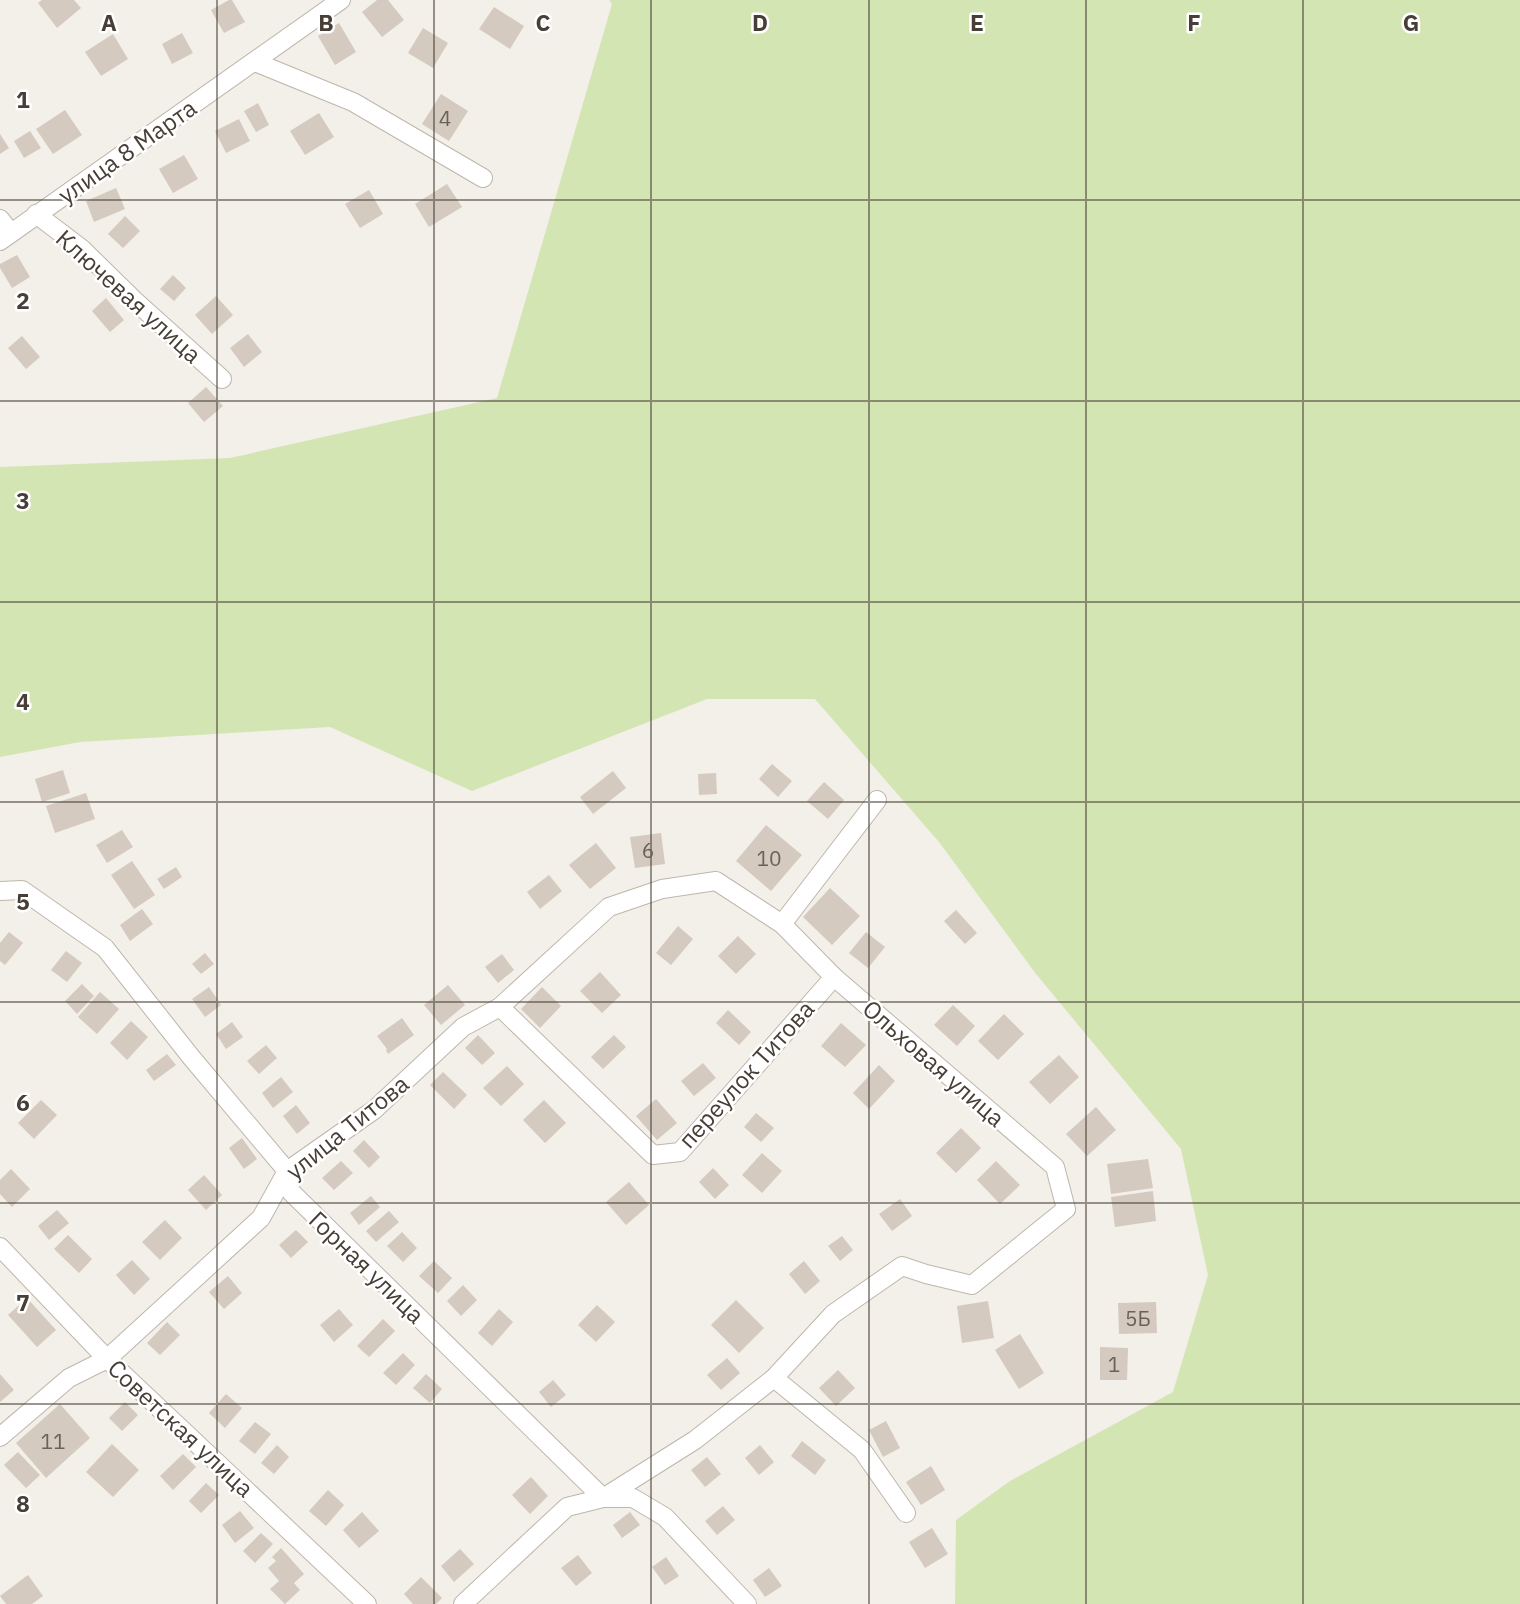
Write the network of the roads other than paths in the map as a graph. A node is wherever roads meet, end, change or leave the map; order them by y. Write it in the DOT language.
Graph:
graph roads {
  1 [pos="341,0"];
  2 [pos="255,62"];
  3 [pos="482,178"];
  4 [pos="36,214"];
  5 [pos="4,231"];
  6 [pos="222,379"];
  7 [pos="877,800"];
  8 [pos="0,891"];
  9 [pos="609,907"];
  10 [pos="782,924"];
  11 [pos="834,977"];
  12 [pos="500,1007"];
  13 [pos="287,1171"];
  14 [pos="0,1247"];
  15 [pos="107,1359"];
  16 [pos="774,1378"];
  17 [pos="0,1437"];
  18 [pos="603,1498"];
  19 [pos="905,1513"];
  20 [pos="368,1604"];
  21 [pos="463,1604"];
  22 [pos="747,1604"];
  1 -- 2 [label="street, улица 8 Марта"];
  2 -- 3 [label="street"];
  2 -- 4 [label="street, улица 8 Марта"];
  4 -- 5 [label="street, улица 8 Марта"];
  4 -- 6 [label="street, Ключевая улица"];
  7 -- 10 [label="street"];
  8 -- 13 [label="street, Горная улица"];
  9 -- 10 [label="street, Ольховая улица"];
  9 -- 12 [label="street, улица Титова"];
  10 -- 11 [label="street, Ольховая улица"];
  11 -- 12 [label="street, переулок Титова"];
  11 -- 16 [label="street, Ольховая улица"];
  12 -- 13 [label="street, улица Титова"];
  13 -- 15 [label="street, улица Титова"];
  13 -- 18 [label="street, Горная улица"];
  14 -- 15 [label="street, Советская улица"];
  15 -- 17 [label="street, улица Титова"];
  15 -- 20 [label="street, Советская улица"];
  16 -- 18 [label="street"];
  16 -- 19 [label="street"];
  18 -- 21 [label="street"];
  18 -- 22 [label="street"];
}
